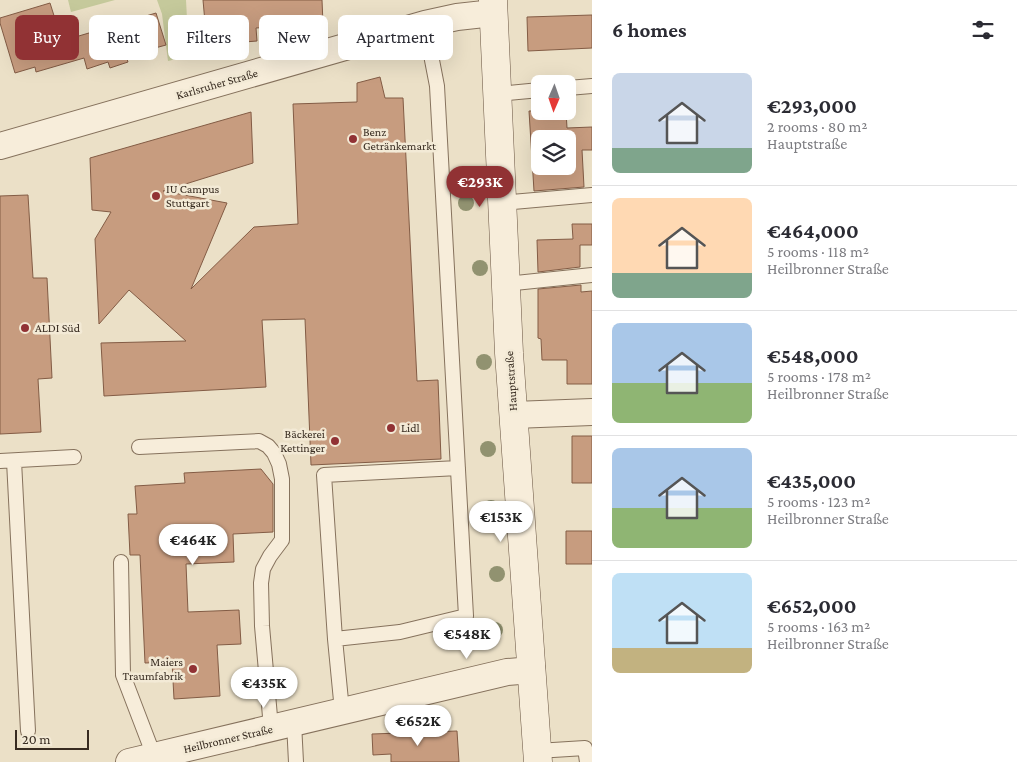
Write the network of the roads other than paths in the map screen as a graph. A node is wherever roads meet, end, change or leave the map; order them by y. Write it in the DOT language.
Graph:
graph roads {
  1 [pos="493,7"];
  2 [pos="453,18"];
  3 [pos="338,49"];
  4 [pos="432,60"];
  5 [pos="592,86"];
  6 [pos="576,87"];
  7 [pos="531,91"];
  8 [pos="496,94"];
  9 [pos="0,146"];
  10 [pos="592,196"];
  11 [pos="501,203"];
  12 [pos="592,275"];
  13 [pos="506,284"];
  14 [pos="592,412"];
  15 [pos="514,414"];
  16 [pos="139,447"];
  17 [pos="74,457"];
  18 [pos="7,461"];
  19 [pos="458,468"];
  20 [pos="121,562"];
  21 [pos="335,640"];
  22 [pos="532,670"];
  23 [pos="342,711"];
  24 [pos="282,726"];
  25 [pos="28,732"];
  26 [pos="538,756"];
  27 [pos="141,760"];
  28 [pos="296,762"];
  29 [pos="586,762"];
  1 -- 2 [label="street, Karlsruher Straße"];
  1 -- 8 [label="main road, Hauptstraße"];
  3 -- 9 [label="street, Karlsruher Straße"];
  4 -- 19 [label="lane"];
  5 -- 6 [label="lane"];
  7 -- 8 [label="lane"];
  8 -- 11 [label="main road, Hauptstraße"];
  10 -- 11 [label="lane"];
  11 -- 13 [label="main road, Hauptstraße"];
  12 -- 13 [label="lane"];
  13 -- 15 [label="main road, Hauptstraße"];
  14 -- 15 [label="street"];
  15 -- 22 [label="main road, Hauptstraße"];
  16 -- 24 [label="lane"];
  17 -- 18 [label="lane"];
  18 -- 25 [label="lane"];
  19 -- 21 [label="lane"];
  19 -- 21 [label="lane"];
  20 -- 27 [label="lane"];
  21 -- 23 [label="lane"];
  22 -- 23 [label="street, Heilbronner Straße"];
  22 -- 26 [label="main road, Hauptstraße"];
  23 -- 24 [label="street, Heilbronner Straße"];
  24 -- 27 [label="street, Heilbronner Straße"];
  24 -- 28 [label="lane"];
  26 -- 29 [label="lane"];
}
